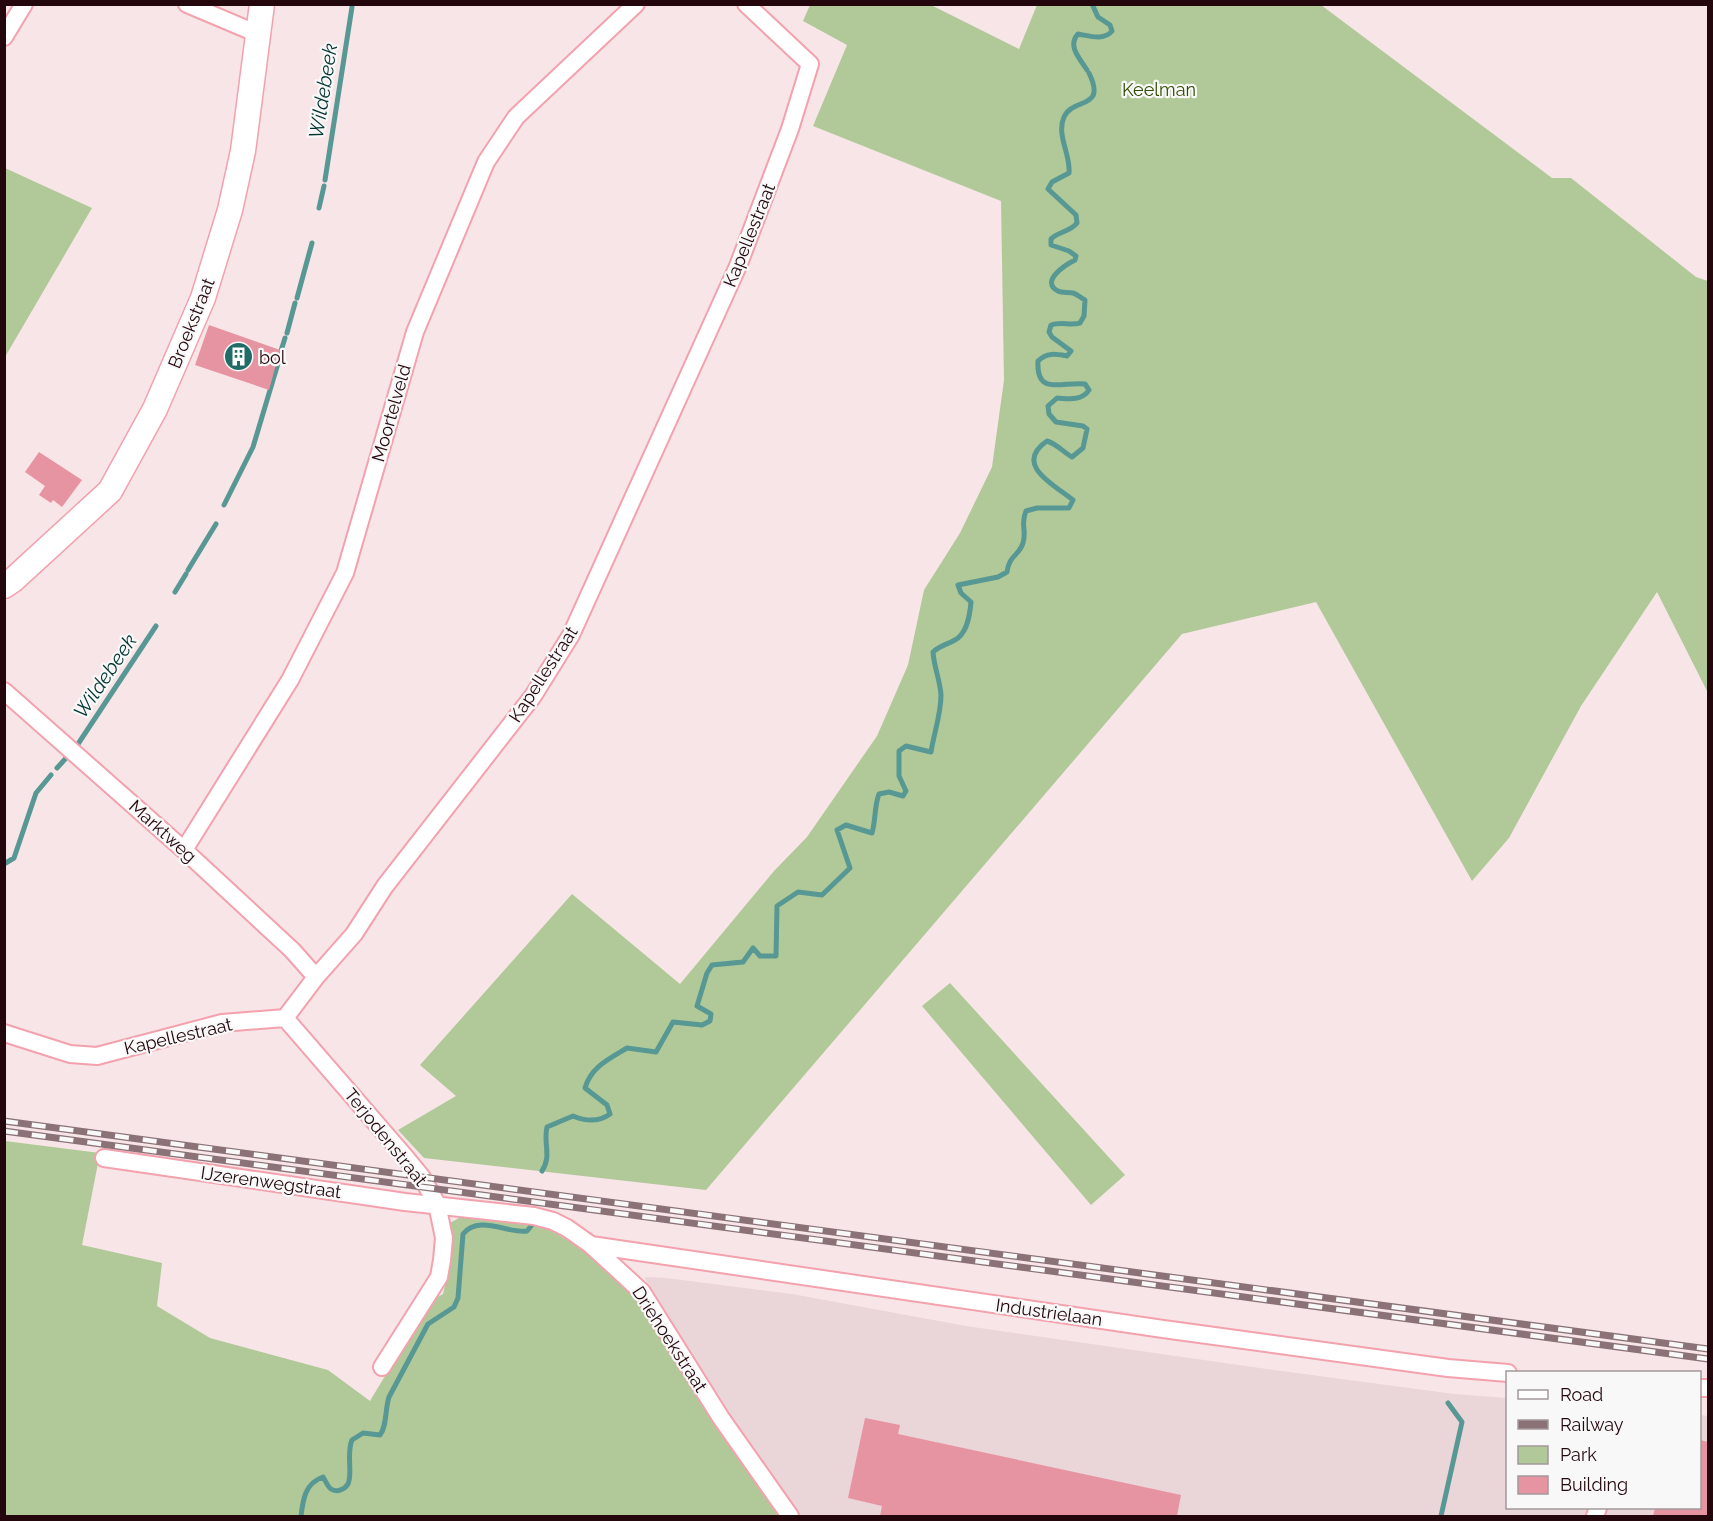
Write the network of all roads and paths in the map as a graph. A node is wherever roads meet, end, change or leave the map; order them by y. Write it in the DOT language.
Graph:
graph roads {
  1 [pos="24,4"];
  2 [pos="187,4"];
  3 [pos="262,4"];
  4 [pos="636,4"];
  5 [pos="746,4"];
  6 [pos="258,34"];
  7 [pos="4,37"];
  8 [pos="4,586"];
  9 [pos="4,691"];
  10 [pos="184,850"];
  11 [pos="316,977"];
  12 [pos="285,1017"];
  13 [pos="4,1034"];
  14 [pos="104,1158"];
  15 [pos="437,1204"];
  16 [pos="591,1245"];
  17 [pos="382,1367"];
  18 [pos="1506,1372"];
  19 [pos="790,1516"];
  1 -- 7 [label="street"];
  2 -- 6 [label="street"];
  3 -- 6 [label="street, Broekstraat"];
  4 -- 10 [label="street, Moortelveld"];
  5 -- 11 [label="street, Kapellestraat"];
  6 -- 8 [label="street, Broekstraat"];
  9 -- 10 [label="street, Marktweg"];
  10 -- 11 [label="street, Marktweg"];
  11 -- 12 [label="street, Kapellestraat"];
  12 -- 13 [label="street, Kapellestraat"];
  12 -- 15 [label="street, Terjodenstraat"];
  14 -- 15 [label="street, IJzerenwegstraat"];
  15 -- 16 [label="street, Driehoekstraat"];
  15 -- 17 [label="street, Terjodenstraat"];
  16 -- 18 [label="street, Industrielaan"];
  16 -- 19 [label="street, Driehoekstraat"];
}
